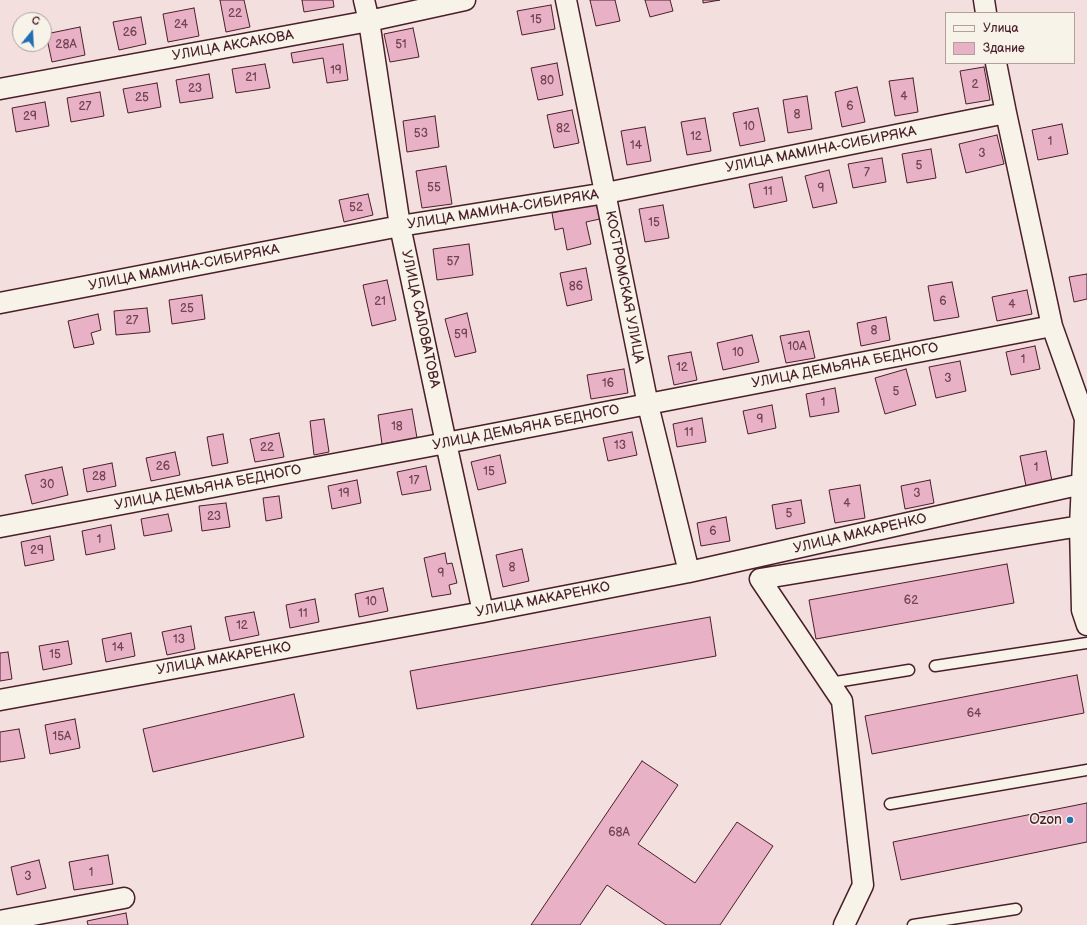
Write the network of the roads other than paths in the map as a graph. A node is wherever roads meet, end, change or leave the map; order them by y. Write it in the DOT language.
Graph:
graph roads {
  1 [pos="364,0"];
  2 [pos="465,0"];
  3 [pos="566,0"];
  4 [pos="984,0"];
  5 [pos="986,12"];
  6 [pos="369,20"];
  7 [pos="996,64"];
  8 [pos="0,89"];
  9 [pos="1006,113"];
  10 [pos="606,193"];
  11 [pos="400,226"];
  12 [pos="0,303"];
  13 [pos="1052,326"];
  14 [pos="648,405"];
  15 [pos="1086,414"];
  16 [pos="446,444"];
  17 [pos="1082,484"];
  18 [pos="1080,526"];
  19 [pos="0,527"];
  20 [pos="689,572"];
  21 [pos="483,612"];
  22 [pos="1087,625"];
  23 [pos="1087,643"];
  24 [pos="935,666"];
  25 [pos="909,670"];
  26 [pos="830,683"];
  27 [pos="0,700"];
  28 [pos="1087,770"];
  29 [pos="890,804"];
  30 [pos="124,898"];
  31 [pos="1016,909"];
  32 [pos="0,921"];
  33 [pos="844,925"];
  34 [pos="913,925"];
  1 -- 6 [label="street, УЛИЦА САЛОВАТОВА"];
  2 -- 6 [label="street, УЛИЦА АКСАКОВА"];
  3 -- 10 [label="street, КОСТРОМСКАЯ УЛИЦА"];
  4 -- 5 [label="street"];
  6 -- 8 [label="street, УЛИЦА АКСАКОВА"];
  6 -- 11 [label="street, УЛИЦА САЛОВАТОВА"];
  7 -- 9 [label="street"];
  9 -- 10 [label="street, УЛИЦА МАМИНА-СИБИРЯКА"];
  9 -- 13 [label="street"];
  10 -- 11 [label="street, УЛИЦА МАМИНА-СИБИРЯКА"];
  10 -- 14 [label="street, КОСТРОМСКАЯ УЛИЦА"];
  11 -- 12 [label="street, УЛИЦА МАМИНА-СИБИРЯКА"];
  11 -- 16 [label="street, УЛИЦА САЛОВАТОВА"];
  13 -- 14 [label="street, УЛИЦА ДЕМЬЯНА БЕДНОГО"];
  13 -- 15 [label="street"];
  14 -- 16 [label="street, УЛИЦА ДЕМЬЯНА БЕДНОГО"];
  14 -- 20 [label="street, КОСТРОМСКАЯ УЛИЦА"];
  15 -- 17 [label="street"];
  16 -- 19 [label="street, УЛИЦА ДЕМЬЯНА БЕДНОГО"];
  16 -- 21 [label="street, УЛИЦА САЛОВАТОВА"];
  17 -- 18 [label="street"];
  17 -- 20 [label="street, УЛИЦА МАКАРЕНКО"];
  18 -- 22 [label="street"];
  18 -- 26 [label="street"];
  20 -- 21 [label="street, УЛИЦА МАКАРЕНКО"];
  21 -- 27 [label="street, УЛИЦА МАКАРЕНКО"];
  23 -- 24 [label="lane"];
  25 -- 26 [label="lane"];
  26 -- 33 [label="street"];
  28 -- 29 [label="lane"];
  30 -- 32 [label="street"];
  31 -- 34 [label="lane"];
}
